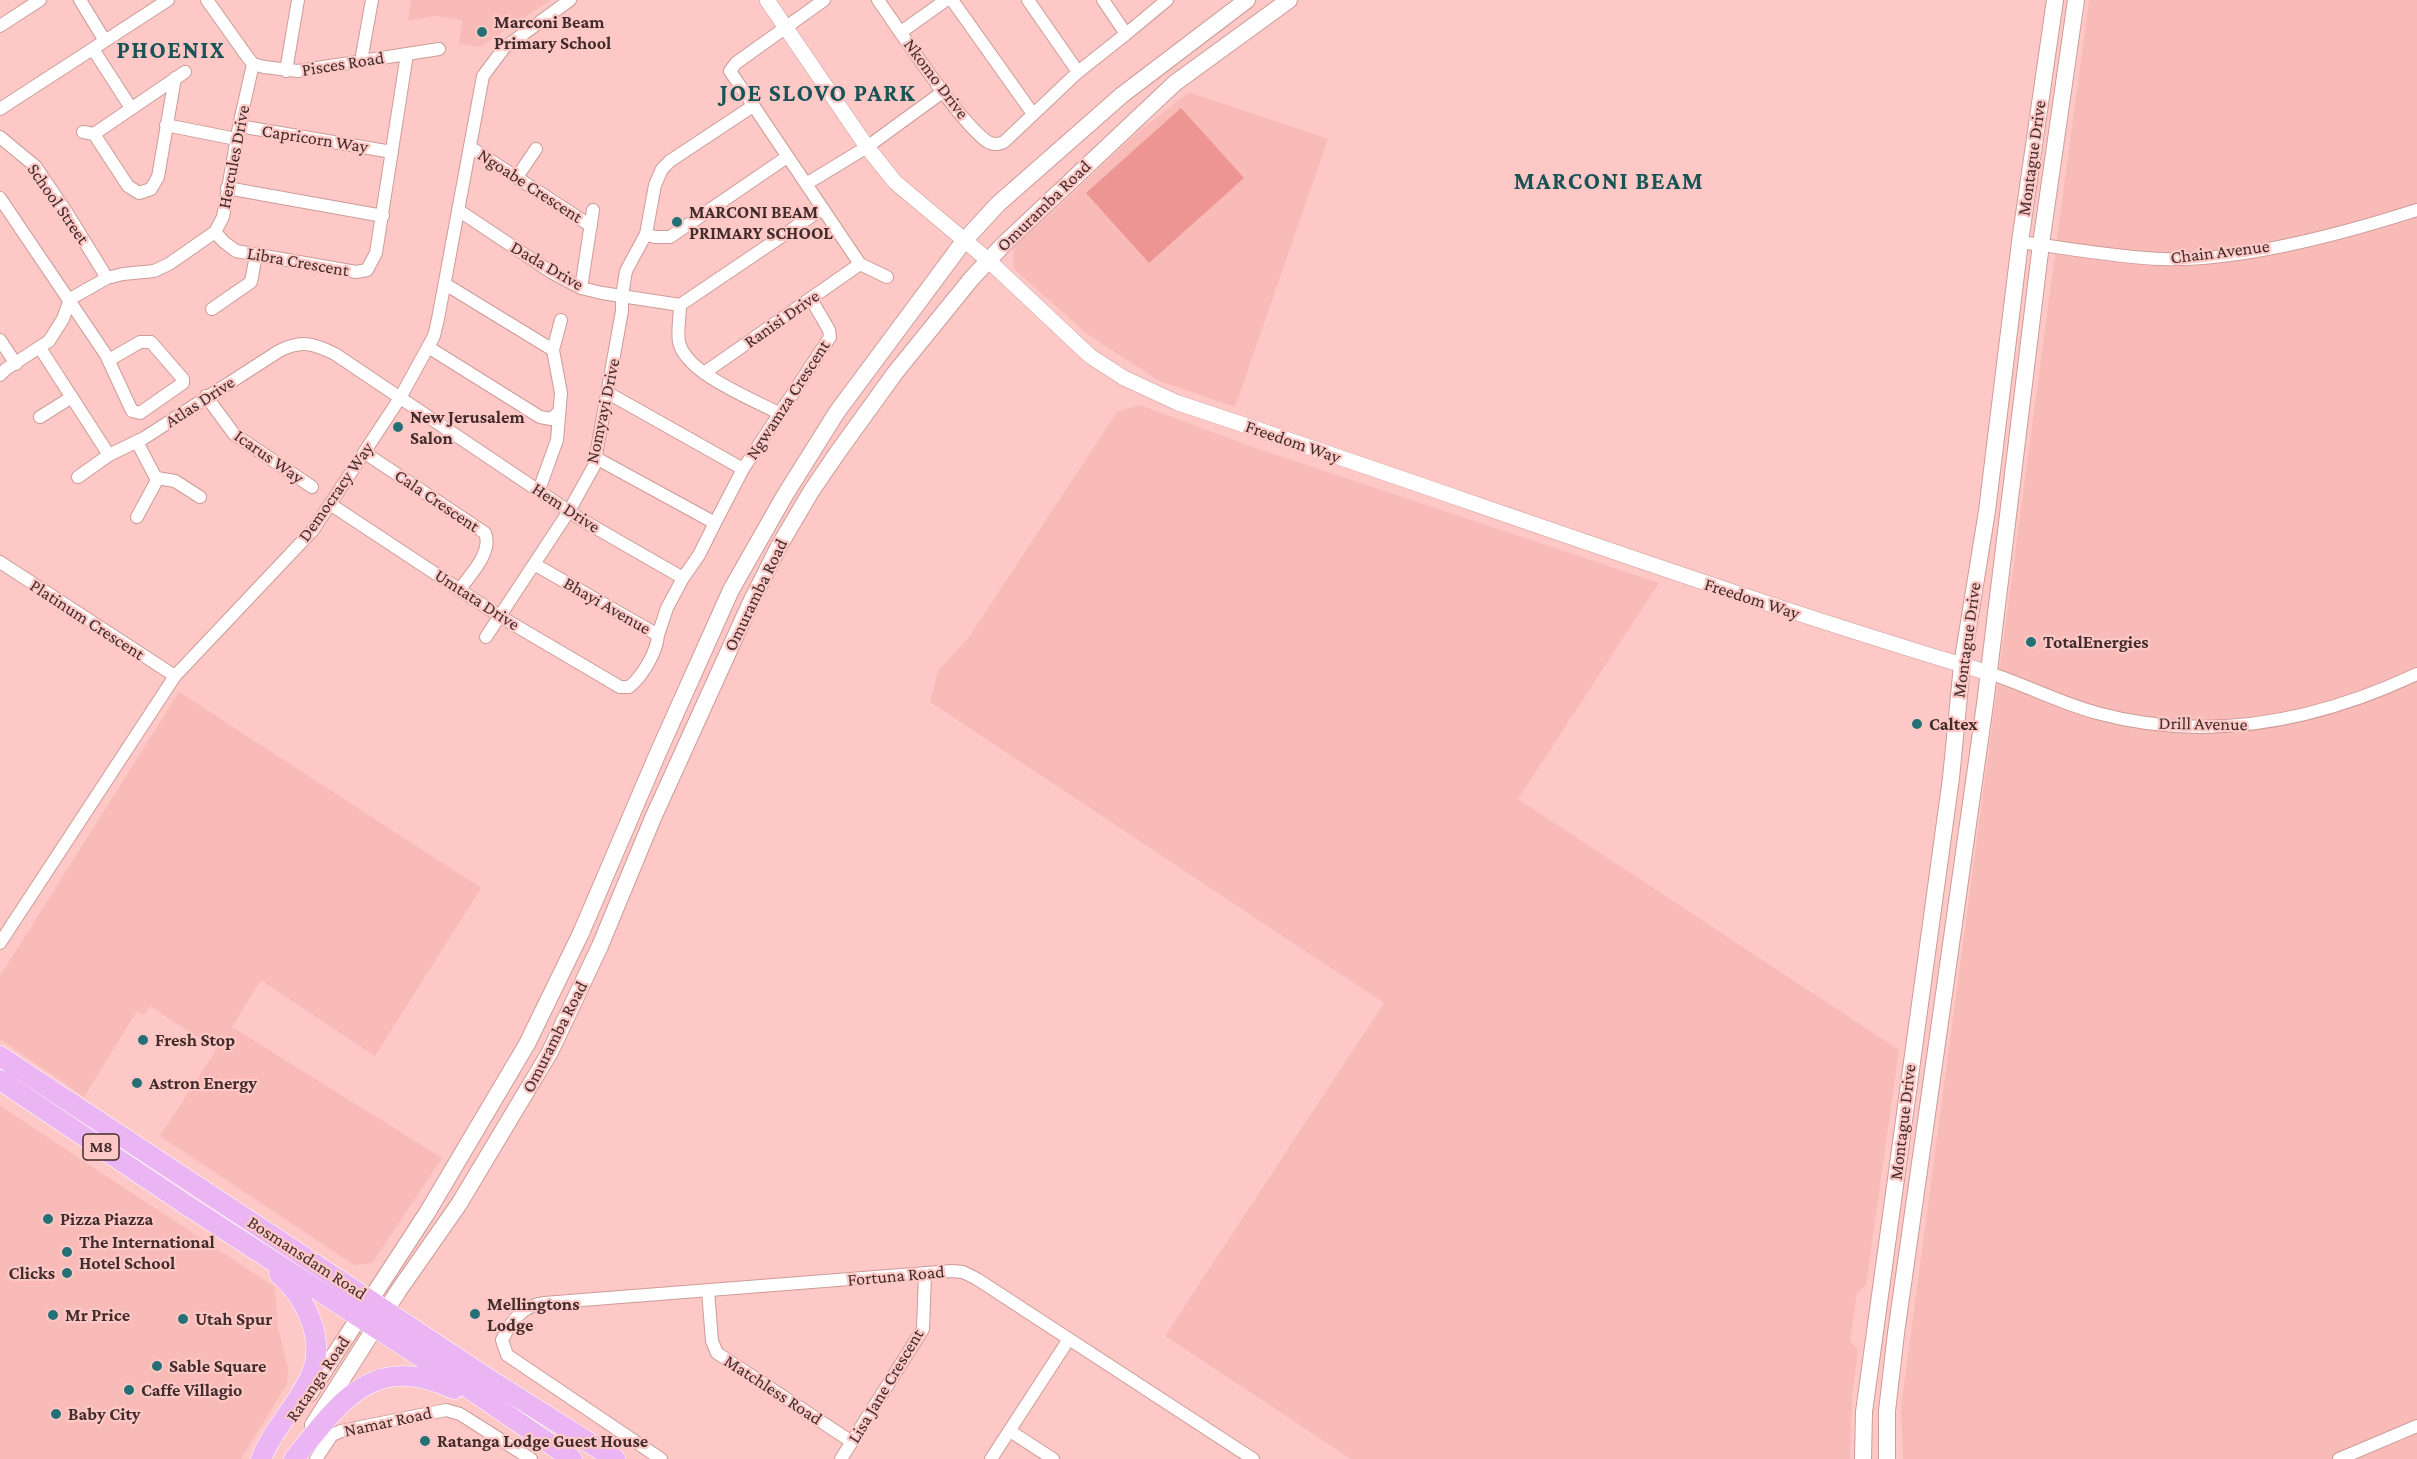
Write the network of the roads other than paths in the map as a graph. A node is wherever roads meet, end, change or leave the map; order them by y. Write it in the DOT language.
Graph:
graph roads {
  1 [pos="40,0"];
  2 [pos="80,0"];
  3 [pos="168,0"];
  4 [pos="207,0"];
  5 [pos="298,0"];
  6 [pos="372,0"];
  7 [pos="570,0"];
  8 [pos="767,0"];
  9 [pos="824,0"];
  10 [pos="878,0"];
  11 [pos="946,0"];
  12 [pos="952,0"];
  13 [pos="1028,0"];
  14 [pos="1103,0"];
  15 [pos="1167,0"];
  16 [pos="1247,0"];
  17 [pos="1289,0"];
  18 [pos="2055,0"];
  19 [pos="2076,0"];
  20 [pos="0,26"];
  21 [pos="788,27"];
  22 [pos="901,32"];
  23 [pos="1126,34"];
  24 [pos="105,41"];
  25 [pos="93,49"];
  26 [pos="439,49"];
  27 [pos="407,54"];
  28 [pos="361,61"];
  29 [pos="253,64"];
  30 [pos="286,71"];
  31 [pos="1078,72"];
  32 [pos="944,91"];
  33 [pos="753,106"];
  34 [pos="131,108"];
  35 [pos="0,109"];
  36 [pos="1033,114"];
  37 [pos="166,125"];
  38 [pos="238,132"];
  39 [pos="0,137"];
  40 [pos="470,147"];
  41 [pos="867,147"];
  42 [pos="536,150"];
  43 [pos="392,152"];
  44 [pos="787,157"];
  45 [pos="517,177"];
  46 [pos="806,184"];
  47 [pos="388,187"];
  48 [pos="227,188"];
  49 [pos="0,198"];
  50 [pos="822,208"];
  51 [pos="458,210"];
  52 [pos="593,210"];
  53 [pos="2417,210"];
  54 [pos="383,216"];
  55 [pos="591,226"];
  56 [pos="215,231"];
  57 [pos="646,234"];
  58 [pos="964,241"];
  59 [pos="2020,242"];
  60 [pos="2041,244"];
  61 [pos="256,255"];
  62 [pos="988,260"];
  63 [pos="860,264"];
  64 [pos="887,277"];
  65 [pos="107,278"];
  66 [pos="445,284"];
  67 [pos="581,288"];
  68 [pos="622,296"];
  69 [pos="70,299"];
  70 [pos="811,299"];
  71 [pos="680,305"];
  72 [pos="213,309"];
  73 [pos="561,320"];
  74 [pos="0,340"];
  75 [pos="428,347"];
  76 [pos="40,348"];
  77 [pos="553,350"];
  78 [pos="109,360"];
  79 [pos="16,364"];
  80 [pos="704,373"];
  81 [pos="0,375"];
  82 [pos="608,393"];
  83 [pos="206,396"];
  84 [pos="72,397"];
  85 [pos="400,398"];
  86 [pos="559,412"];
  87 [pos="780,414"];
  88 [pos="40,417"];
  89 [pos="136,442"];
  90 [pos="365,453"];
  91 [pos="109,455"];
  92 [pos="596,458"];
  93 [pos="743,469"];
  94 [pos="78,477"];
  95 [pos="157,478"];
  96 [pos="312,487"];
  97 [pos="539,490"];
  98 [pos="200,497"];
  99 [pos="330,504"];
  100 [pos="568,511"];
  101 [pos="137,517"];
  102 [pos="715,523"];
  103 [pos="0,562"];
  104 [pos="534,564"];
  105 [pos="683,578"];
  106 [pos="460,589"];
  107 [pos="501,617"];
  108 [pos="658,635"];
  109 [pos="486,637"];
  110 [pos="1962,665"];
  111 [pos="1989,673"];
  112 [pos="2417,674"];
  113 [pos="175,676"];
  114 [pos="629,687"];
  115 [pos="0,943"];
  116 [pos="0,1056"];
  117 [pos="0,1080"];
  118 [pos="243,1241"];
  119 [pos="925,1274"];
  120 [pos="708,1291"];
  121 [pos="379,1305"];
  122 [pos="368,1323"];
  123 [pos="1069,1339"];
  124 [pos="502,1412"];
  125 [pos="2417,1426"];
  126 [pos="1010,1431"];
  127 [pos="852,1442"];
  128 [pos="263,1459"];
  129 [pos="292,1459"];
  130 [pos="316,1459"];
  131 [pos="531,1459"];
  132 [pos="572,1459"];
  133 [pos="615,1459"];
  134 [pos="661,1459"];
  135 [pos="841,1459"];
  136 [pos="991,1459"];
  137 [pos="1053,1459"];
  138 [pos="1252,1459"];
  139 [pos="1863,1459"];
  140 [pos="1887,1459"];
  141 [pos="2339,1459"];
  1 -- 20 [label="street"];
  2 -- 24 [label="street"];
  3 -- 24 [label="street"];
  4 -- 29 [label="street"];
  5 -- 30 [label="street"];
  6 -- 28 [label="street"];
  7 -- 40 [label="street, Democracy Way"];
  8 -- 21 [label="street, Freedom Way"];
  9 -- 21 [label="street"];
  10 -- 22 [label="street, Nkomo Drive"];
  11 -- 22 [label="street"];
  12 -- 36 [label="street"];
  13 -- 31 [label="street"];
  14 -- 23 [label="street"];
  15 -- 23 [label="street"];
  16 -- 58 [label="main road, Omuramba Road"];
  17 -- 62 [label="main road, Omuramba Road"];
  18 -- 59 [label="main road, Montague Drive"];
  19 -- 60 [label="main road, Montague Drive"];
  21 -- 33 [label="street"];
  21 -- 41 [label="street, Freedom Way"];
  22 -- 32 [label="street, Nkomo Drive"];
  23 -- 31 [label="street"];
  24 -- 25 [label="street"];
  25 -- 34 [label="street"];
  25 -- 35 [label="street"];
  26 -- 27 [label="street, Pisces Road"];
  27 -- 28 [label="street, Pisces Road"];
  27 -- 43 [label="street, Capricorn Way"];
  28 -- 30 [label="street, Pisces Road"];
  29 -- 30 [label="street, Pisces Road"];
  29 -- 38 [label="street, Hercules Drive"];
  31 -- 36 [label="street"];
  32 -- 36 [label="street, Nkomo Drive"];
  32 -- 41 [label="street"];
  33 -- 44 [label="street"];
  33 -- 57 [label="street, Nomyayi Drive"];
  34 -- 37 [label="street"];
  34 -- 37 [label="street"];
  37 -- 38 [label="street, Capricorn Way"];
  38 -- 43 [label="street, Capricorn Way"];
  38 -- 48 [label="street, Hercules Drive"];
  39 -- 65 [label="street, School Street"];
  40 -- 45 [label="street, Ngoabe Crescent"];
  40 -- 51 [label="street, Democracy Way"];
  41 -- 46 [label="street"];
  41 -- 58 [label="street, Freedom Way"];
  42 -- 45 [label="street"];
  43 -- 47 [label="street, Capricorn Way"];
  44 -- 46 [label="street"];
  44 -- 57 [label="street"];
  45 -- 55 [label="street, Ngoabe Crescent"];
  46 -- 50 [label="street"];
  47 -- 54 [label="street, Libra Crescent"];
  48 -- 54 [label="street"];
  48 -- 56 [label="street, Hercules Drive"];
  49 -- 69 [label="street"];
  50 -- 63 [label="street"];
  50 -- 71 [label="street"];
  51 -- 66 [label="street, Democracy Way"];
  51 -- 67 [label="street, Dada Drive"];
  52 -- 55 [label="street, Ngoabe Crescent"];
  53 -- 60 [label="street, Chain Avenue"];
  54 -- 61 [label="street, Libra Crescent"];
  55 -- 67 [label="street, Ngoabe Crescent"];
  56 -- 61 [label="street, Libra Crescent"];
  56 -- 65 [label="street, Hercules Drive"];
  57 -- 68 [label="street, Nomyayi Drive"];
  58 -- 62 [label="street, Freedom Way"];
  58 -- 121 [label="main road, Omuramba Road"];
  59 -- 60 [label="street, Chain Avenue"];
  59 -- 110 [label="main road, Montague Drive"];
  60 -- 111 [label="main road, Montague Drive"];
  61 -- 72 [label="street"];
  62 -- 110 [label="street, Freedom Way"];
  62 -- 121 [label="main road, Omuramba Road"];
  63 -- 64 [label="street"];
  63 -- 70 [label="street, Ranisi Drive"];
  65 -- 69 [label="street, Hercules Drive"];
  66 -- 75 [label="street, Democracy Way"];
  66 -- 77 [label="street"];
  67 -- 68 [label="street, Dada Drive"];
  68 -- 71 [label="street, Dada Drive"];
  68 -- 82 [label="street, Nomyayi Drive"];
  69 -- 76 [label="street"];
  69 -- 78 [label="street"];
  70 -- 80 [label="street, Ranisi Drive"];
  70 -- 87 [label="street, Ngwamza Crescent"];
  71 -- 80 [label="street"];
  73 -- 77 [label="street"];
  74 -- 79 [label="street"];
  75 -- 85 [label="street, Democracy Way"];
  75 -- 86 [label="street"];
  76 -- 79 [label="street"];
  76 -- 84 [label="street"];
  77 -- 86 [label="street"];
  78 -- 78 [label="street"];
  79 -- 81 [label="street"];
  80 -- 87 [label="street"];
  82 -- 92 [label="street, Nomyayi Drive"];
  82 -- 93 [label="street, Ngwamza Crescent"];
  83 -- 85 [label="street, Atlas Drive"];
  83 -- 89 [label="street, Atlas Drive"];
  83 -- 96 [label="street, Icarus Way"];
  84 -- 88 [label="street"];
  84 -- 91 [label="street"];
  85 -- 90 [label="street, Democracy Way"];
  85 -- 97 [label="street, Hem Drive"];
  86 -- 97 [label="street"];
  87 -- 93 [label="street, Ngwamza Crescent"];
  89 -- 91 [label="street, Atlas Drive"];
  89 -- 95 [label="street"];
  90 -- 99 [label="street, Democracy Way"];
  90 -- 106 [label="street, Cala Crescent"];
  91 -- 94 [label="street, Atlas Drive"];
  92 -- 100 [label="street, Nomyayi Drive"];
  92 -- 102 [label="street"];
  93 -- 102 [label="street, Ngwamza Crescent"];
  95 -- 98 [label="street"];
  95 -- 101 [label="street"];
  97 -- 100 [label="street, Hem Drive"];
  99 -- 106 [label="street, Umtata Drive"];
  99 -- 113 [label="street, Democracy Way"];
  100 -- 104 [label="street, Nomyayi Drive"];
  100 -- 105 [label="street, Hem Drive"];
  102 -- 105 [label="street, Ngwamza Crescent"];
  103 -- 113 [label="street, Platinum Crescent"];
  104 -- 107 [label="street, Nomyayi Drive"];
  104 -- 108 [label="street, Bhayi Avenue"];
  105 -- 108 [label="street"];
  106 -- 107 [label="street, Umtata Drive"];
  107 -- 109 [label="street, Nomyayi Drive"];
  107 -- 114 [label="street, Umtata Drive"];
  108 -- 114 [label="street, Bhayi Avenue"];
  110 -- 111 [label="street, Freedom Way"];
  110 -- 139 [label="main road, Montague Drive"];
  111 -- 112 [label="street, Drill Avenue"];
  111 -- 140 [label="main road, Montague Drive"];
  113 -- 115 [label="street, Democracy Way"];
  116 -- 121 [label="main road, Bosmansdam Road / M8"];
  117 -- 118 [label="main road, Bosmansdam Road / M8"];
  118 -- 122 [label="main road, Bosmansdam Road / M8"];
  118 -- 128 [label="main road"];
  119 -- 120 [label="street, Fortuna Road"];
  119 -- 123 [label="street, Fortuna Road"];
  119 -- 127 [label="street, Lisa Jane Crescent"];
  120 -- 127 [label="street, Matchless Road"];
  120 -- 134 [label="street, Fortuna Road"];
  121 -- 122 [label="main road, Ratanga Road"];
  121 -- 133 [label="main road, Bosmansdam Road / M8"];
  122 -- 124 [label="main road, Bosmansdam Road / M8"];
  122 -- 128 [label="main road, Ratanga Road"];
  122 -- 129 [label="main road, Ratanga Road"];
  123 -- 126 [label="street"];
  123 -- 138 [label="street, Fortuna Road"];
  124 -- 129 [label="main road"];
  124 -- 132 [label="main road, Bosmansdam Road / M8"];
  125 -- 141 [label="street"];
  126 -- 136 [label="street"];
  126 -- 137 [label="street"];
  127 -- 135 [label="street, Lisa Jane Crescent"];
  130 -- 131 [label="street, Namar Road"];
}
